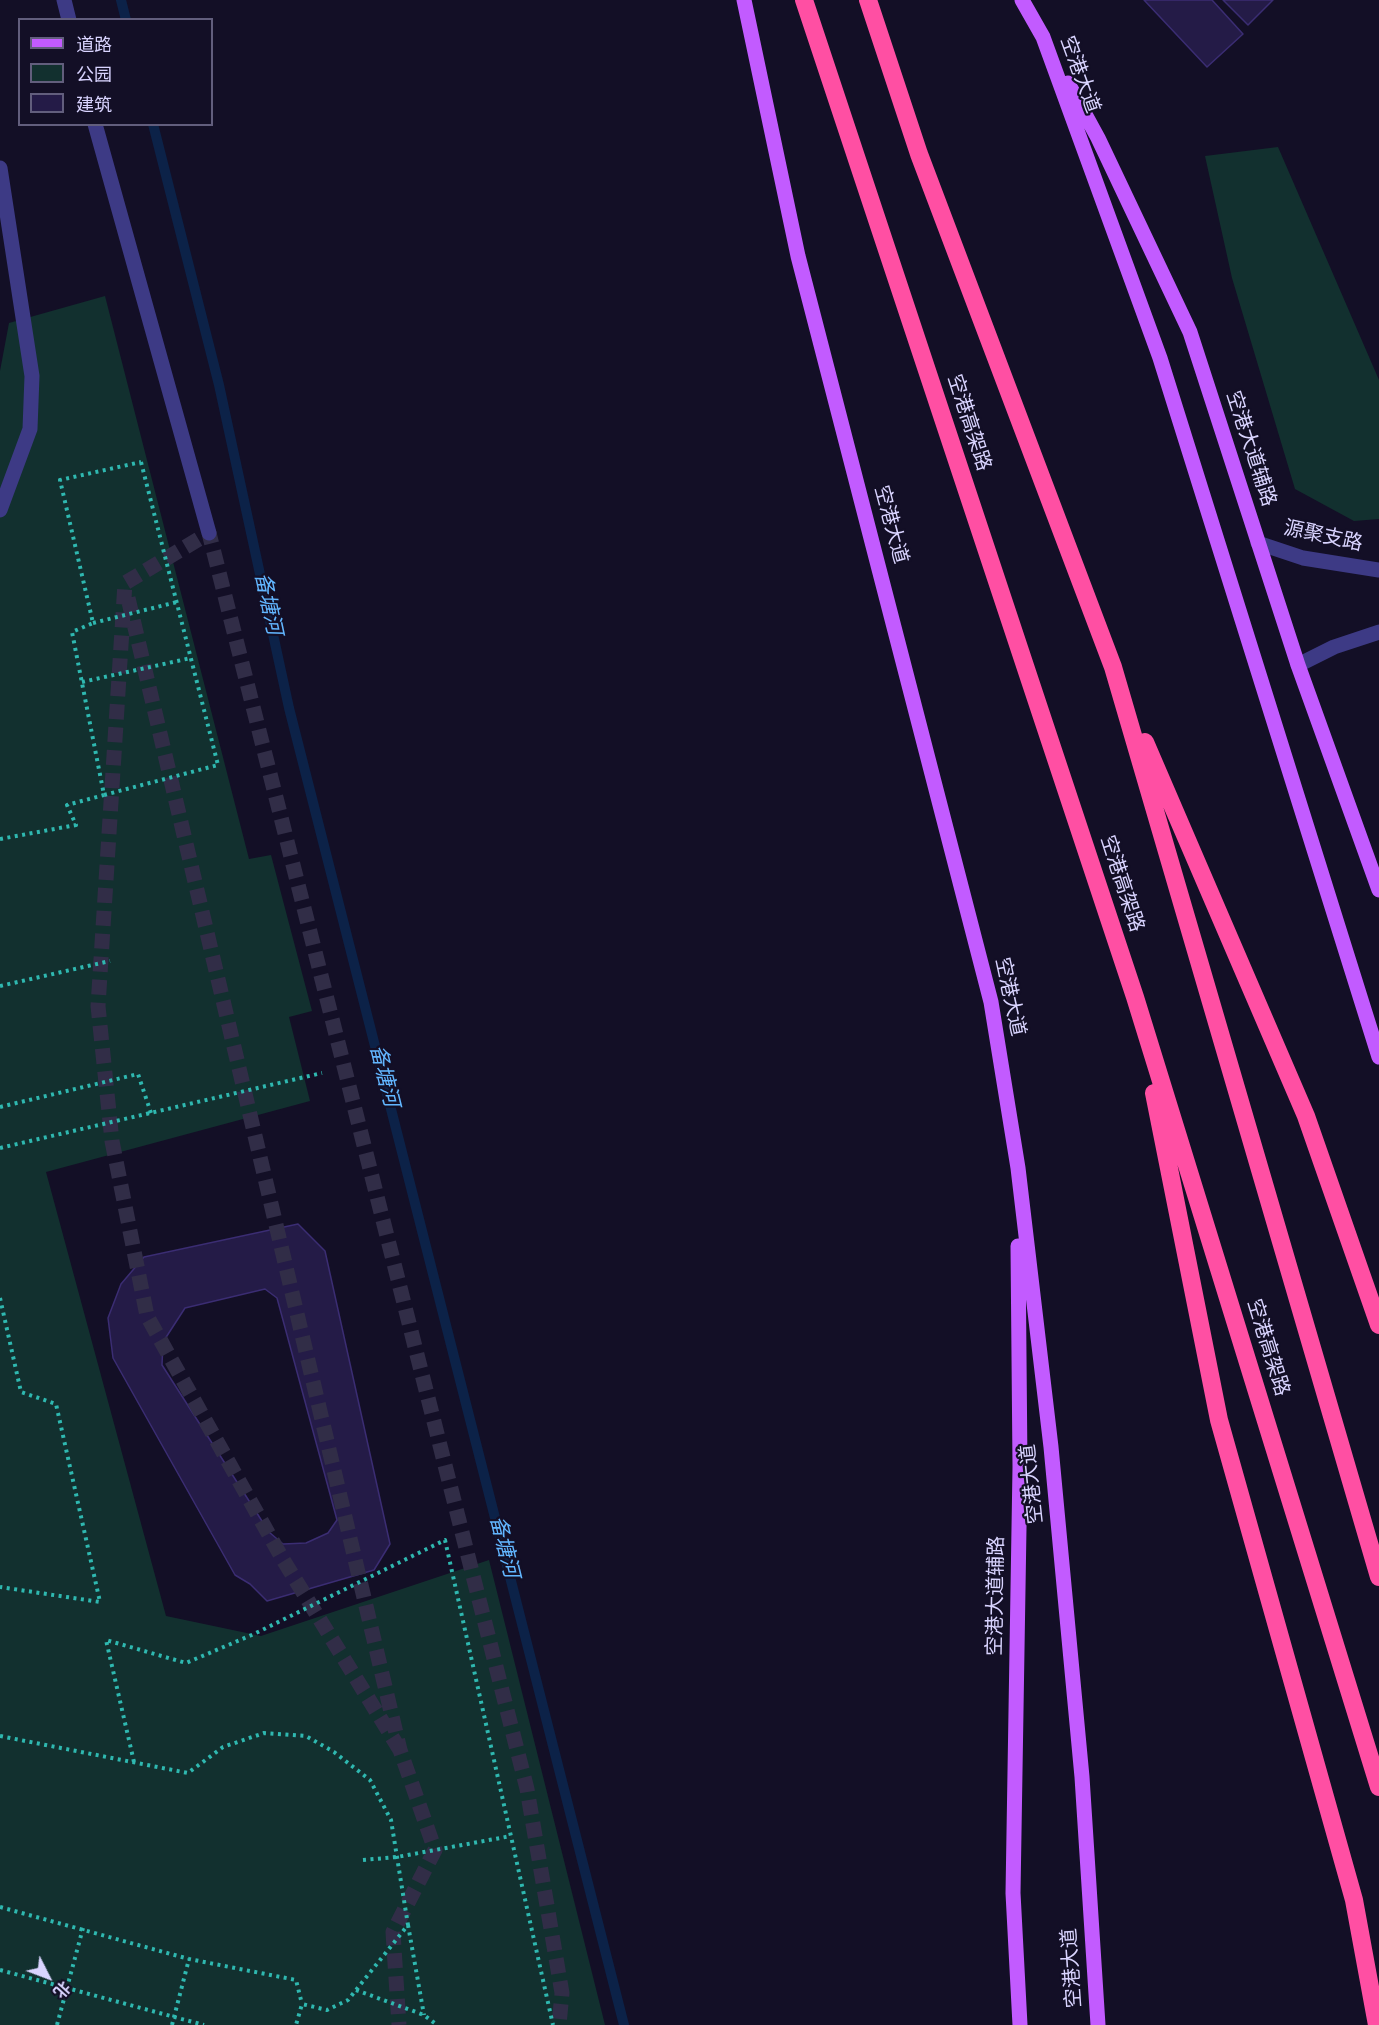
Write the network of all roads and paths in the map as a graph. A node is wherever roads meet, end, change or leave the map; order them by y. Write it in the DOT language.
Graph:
graph roads {
  1 [pos="64,0"];
  2 [pos="744,0"];
  3 [pos="804,0"];
  4 [pos="868,0"];
  5 [pos="1022,0"];
  6 [pos="68,18"];
  7 [pos="1043,37"];
  8 [pos="96,126"];
  9 [pos="0,168"];
  10 [pos="0,510"];
  11 [pos="209,533"];
  12 [pos="1258,543"];
  13 [pos="1379,570"];
  14 [pos="177,602"];
  15 [pos="93,623"];
  16 [pos="1379,632"];
  17 [pos="191,658"];
  18 [pos="1298,665"];
  19 [pos="1113,667"];
  20 [pos="82,682"];
  21 [pos="104,795"];
  22 [pos="0,839"];
  23 [pos="1379,890"];
  24 [pos="110,961"];
  25 [pos="0,986"];
  26 [pos="1135,997"];
  27 [pos="1379,1057"];
  28 [pos="322,1073"];
  29 [pos="0,1107"];
  30 [pos="151,1113"];
  31 [pos="0,1148"];
  32 [pos="1018,1168"];
  33 [pos="0,1298"];
  34 [pos="1379,1324"];
  35 [pos="1379,1577"];
  36 [pos="0,1587"];
  37 [pos="0,1736"];
  38 [pos="134,1762"];
  39 [pos="1379,1787"];
  40 [pos="511,1836"];
  41 [pos="397,1857"];
  42 [pos="363,1860"];
  43 [pos="0,1907"];
  44 [pos="408,1924"];
  45 [pos="83,1928"];
  46 [pos="189,1959"];
  47 [pos="0,1970"];
  48 [pos="67,1988"];
  49 [pos="356,1990"];
  50 [pos="302,2004"];
  51 [pos="424,2015"];
  52 [pos="174,2017"];
  53 [pos="57,2025"];
  54 [pos="172,2025"];
  55 [pos="204,2025"];
  56 [pos="296,2025"];
  57 [pos="437,2025"];
  58 [pos="553,2025"];
  59 [pos="1020,2025"];
  60 [pos="1098,2025"];
  61 [pos="1377,2025"];
  1 -- 6 [label="street"];
  2 -- 32 [label="main road, 空港大道"];
  3 -- 26 [label="highway, 空港高架路"];
  4 -- 19 [label="highway"];
  5 -- 7 [label="main road, 空港大道"];
  7 -- 12 [label="main road, 空港大道辅路"];
  7 -- 27 [label="main road, 空港大道"];
  8 -- 11 [label="street"];
  9 -- 10 [label="street"];
  12 -- 13 [label="street, 源聚支路"];
  12 -- 18 [label="main road, 空港大道辅路"];
  14 -- 15 [label="path, bridge"];
  14 -- 15 [label="path, bridge"];
  14 -- 17 [label="path, bridge"];
  15 -- 20 [label="path, bridge"];
  16 -- 18 [label="street"];
  17 -- 20 [label="path, bridge"];
  17 -- 21 [label="path, bridge"];
  18 -- 23 [label="main road, 空港大道辅路"];
  19 -- 34 [label="highway"];
  19 -- 35 [label="highway"];
  20 -- 21 [label="path, bridge"];
  21 -- 22 [label="path"];
  24 -- 25 [label="path, bridge"];
  26 -- 39 [label="highway, 空港高架路"];
  26 -- 61 [label="highway"];
  28 -- 30 [label="path, bridge"];
  29 -- 30 [label="path, bridge"];
  30 -- 31 [label="path, bridge"];
  32 -- 59 [label="main road, 空港大道辅路"];
  32 -- 60 [label="main road, 空港大道"];
  33 -- 36 [label="path"];
  37 -- 38 [label="path, bridge"];
  38 -- 40 [label="path, bridge"];
  38 -- 41 [label="path, bridge"];
  40 -- 41 [label="path, bridge"];
  40 -- 58 [label="path, bridge"];
  41 -- 42 [label="path, bridge"];
  41 -- 44 [label="path, bridge"];
  43 -- 45 [label="path"];
  44 -- 49 [label="path, bridge"];
  44 -- 51 [label="path"];
  45 -- 46 [label="path"];
  45 -- 48 [label="path"];
  46 -- 50 [label="path"];
  46 -- 52 [label="path"];
  47 -- 48 [label="path"];
  48 -- 52 [label="path"];
  48 -- 53 [label="path"];
  49 -- 50 [label="path, bridge"];
  49 -- 51 [label="path, bridge"];
  50 -- 56 [label="path, bridge"];
  51 -- 57 [label="path, bridge"];
  52 -- 54 [label="path"];
  52 -- 55 [label="path"];
}
